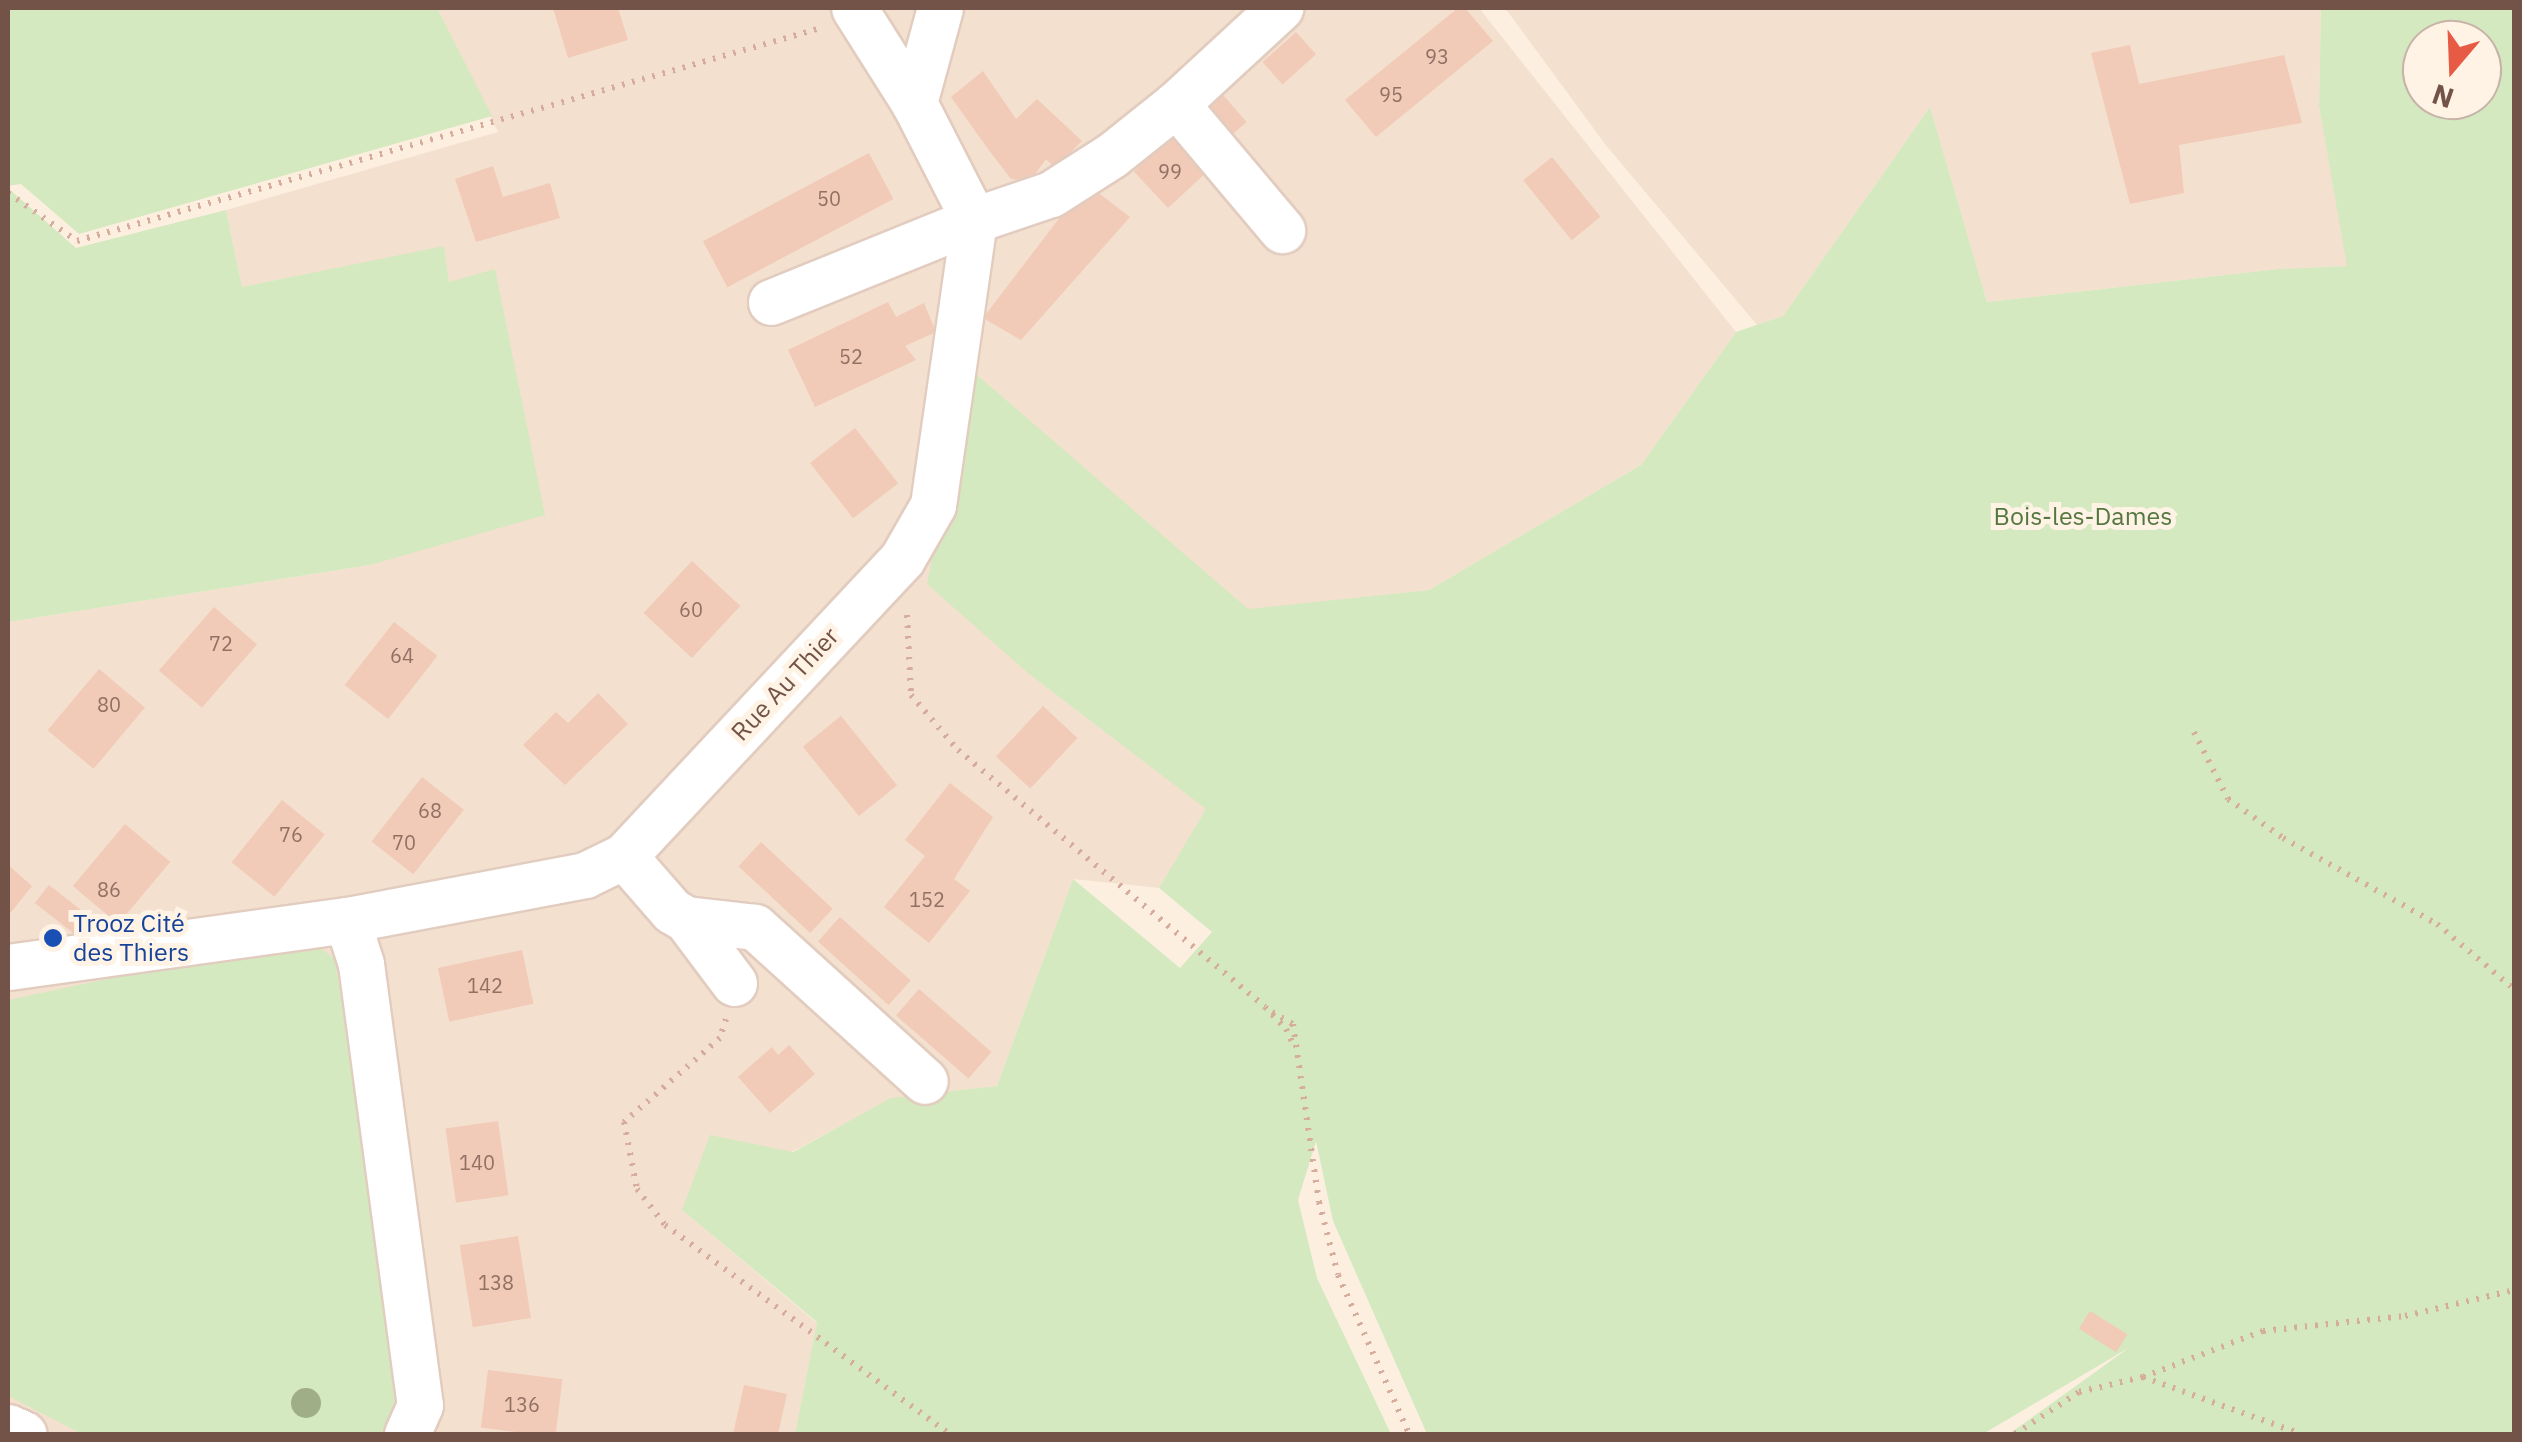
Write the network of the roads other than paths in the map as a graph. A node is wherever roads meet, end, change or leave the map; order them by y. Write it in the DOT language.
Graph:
graph roads {
  1 [pos="940,8"];
  2 [pos="1280,8"];
  3 [pos="876,25"];
  4 [pos="914,103"];
  5 [pos="1176,104"];
  6 [pos="974,220"];
  7 [pos="1282,230"];
  8 [pos="771,302"];
  9 [pos="624,856"];
  10 [pos="686,919"];
  11 [pos="346,920"];
  12 [pos="8,967"];
  13 [pos="734,983"];
  14 [pos="925,1081"];
  15 [pos="8,1427"];
  16 [pos="24,1434"];
  17 [pos="407,1434"];
  1 -- 4 [label="street"];
  2 -- 5 [label="street"];
  3 -- 4 [label="street"];
  4 -- 6 [label="street"];
  5 -- 6 [label="street"];
  5 -- 7 [label="street"];
  6 -- 8 [label="street"];
  6 -- 9 [label="street, Rue Au Thier"];
  9 -- 10 [label="street"];
  9 -- 11 [label="street, Rue Au Thier"];
  10 -- 13 [label="street"];
  10 -- 14 [label="street"];
  11 -- 12 [label="street, Rue Au Thier"];
  11 -- 17 [label="street"];
  15 -- 16 [label="street"];
}
